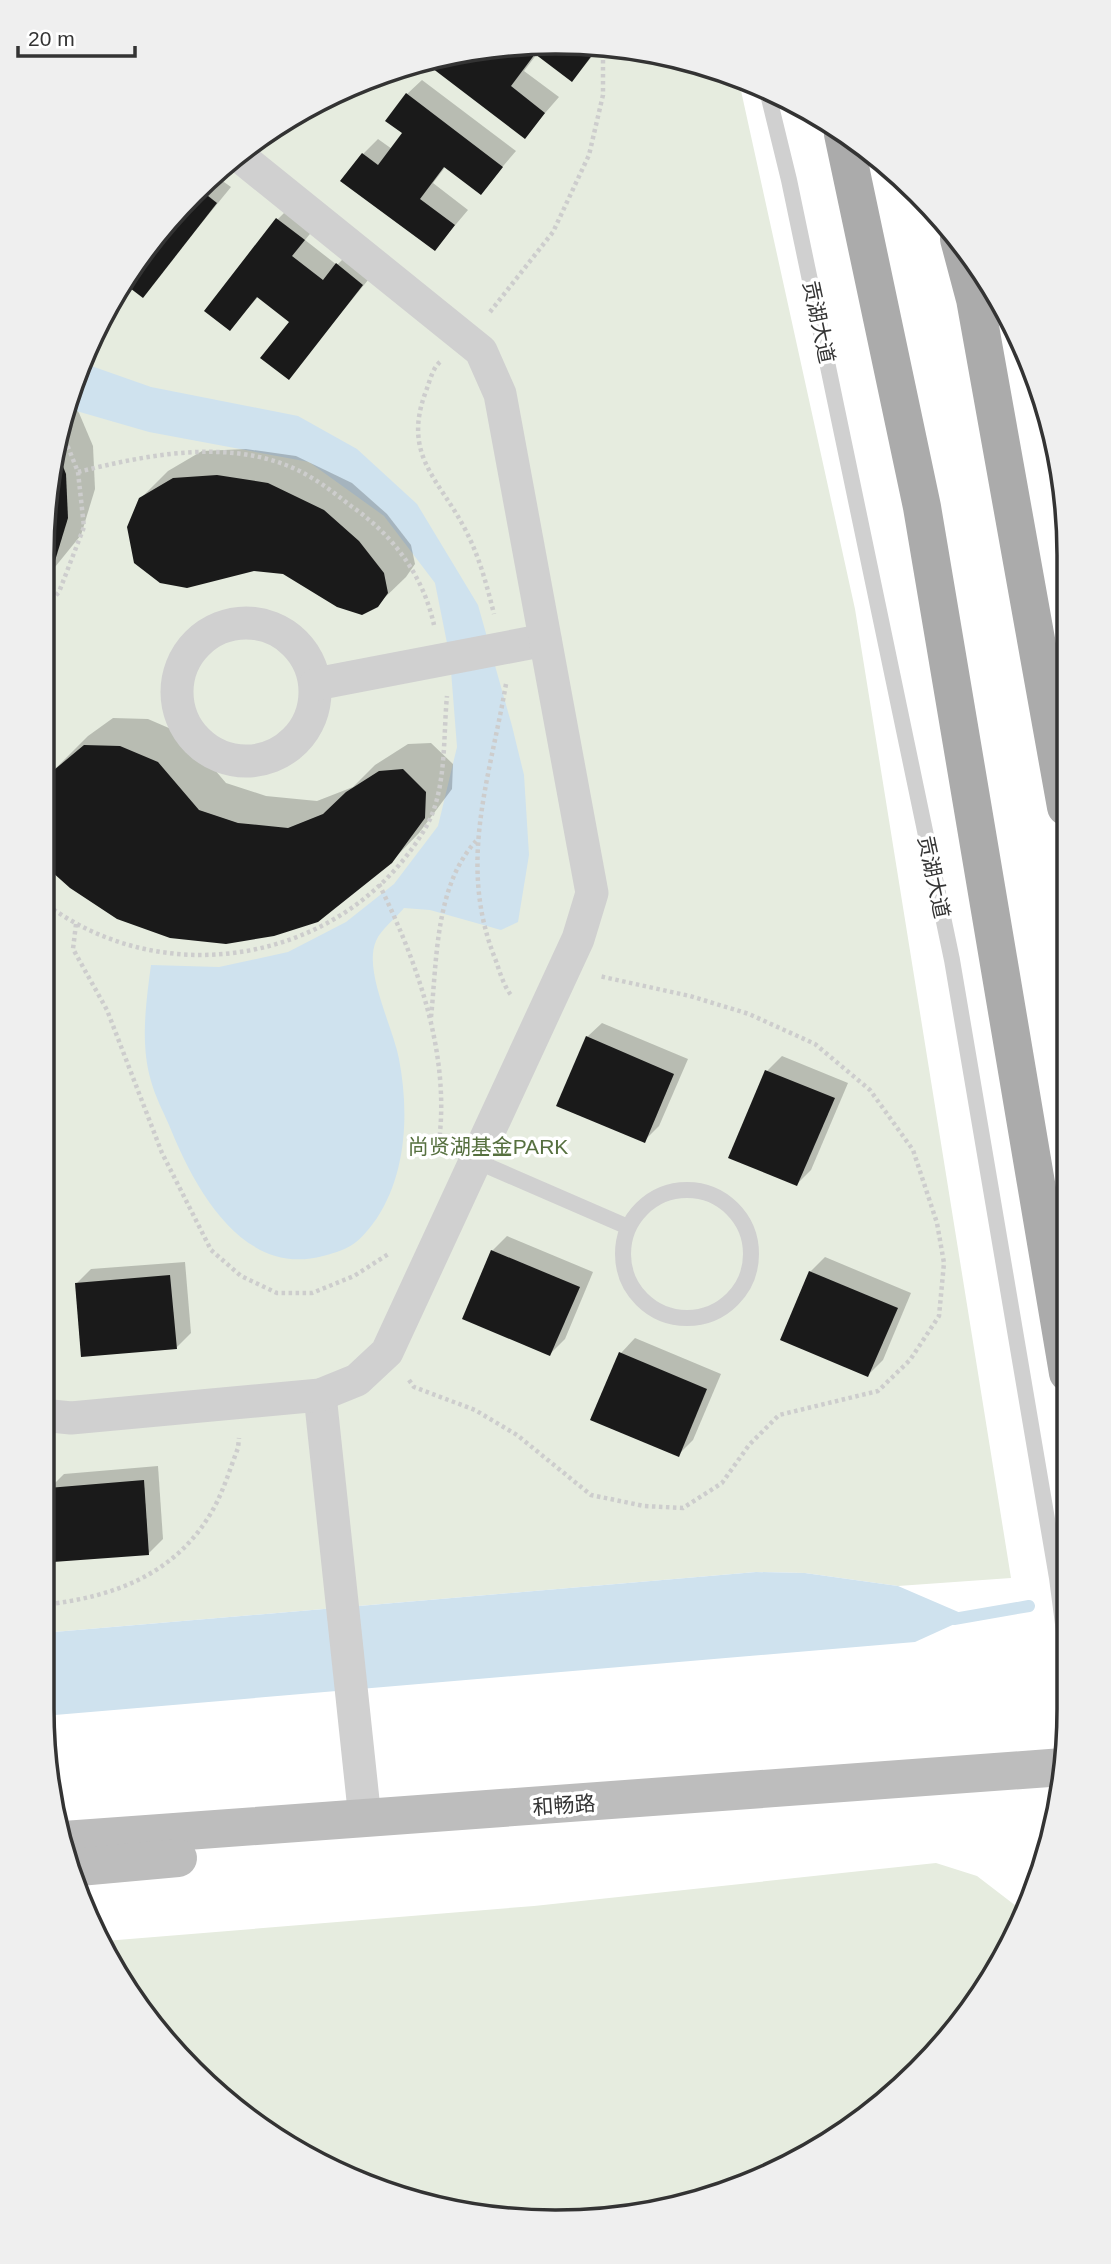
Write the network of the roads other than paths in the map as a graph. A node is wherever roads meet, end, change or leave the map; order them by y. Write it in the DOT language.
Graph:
graph roads {
  1 [pos="770,103"];
  2 [pos="846,147"];
  3 [pos="251,157"];
  4 [pos="967,270"];
  5 [pos="545,640"];
  6 [pos="316,684"];
  7 [pos="1057,757"];
  8 [pos="476,1161"];
  9 [pos="628,1227"];
  10 [pos="1057,1308"];
  11 [pos="320,1395"];
  12 [pos="54,1416"];
  13 [pos="1057,1578"];
  14 [pos="1053,1768"];
  15 [pos="1049,1794"];
  16 [pos="365,1819"];
  17 [pos="71,1839"];
  18 [pos="80,1867"];
  1 -- 13 [label="lane, 贡湖大道"];
  2 -- 10 [label="main road"];
  3 -- 5 [label="street"];
  4 -- 7 [label="main road"];
  5 -- 6 [label="street"];
  5 -- 8 [label="street"];
  6 -- 6 [label="street"];
  8 -- 9 [label="lane"];
  8 -- 11 [label="street"];
  9 -- 9 [label="lane"];
  11 -- 12 [label="street"];
  11 -- 16 [label="street"];
  14 -- 16 [label="street, 和畅路"];
  15 -- 18 [label="street, 和畅路"];
  16 -- 17 [label="street, 和畅路"];
}
